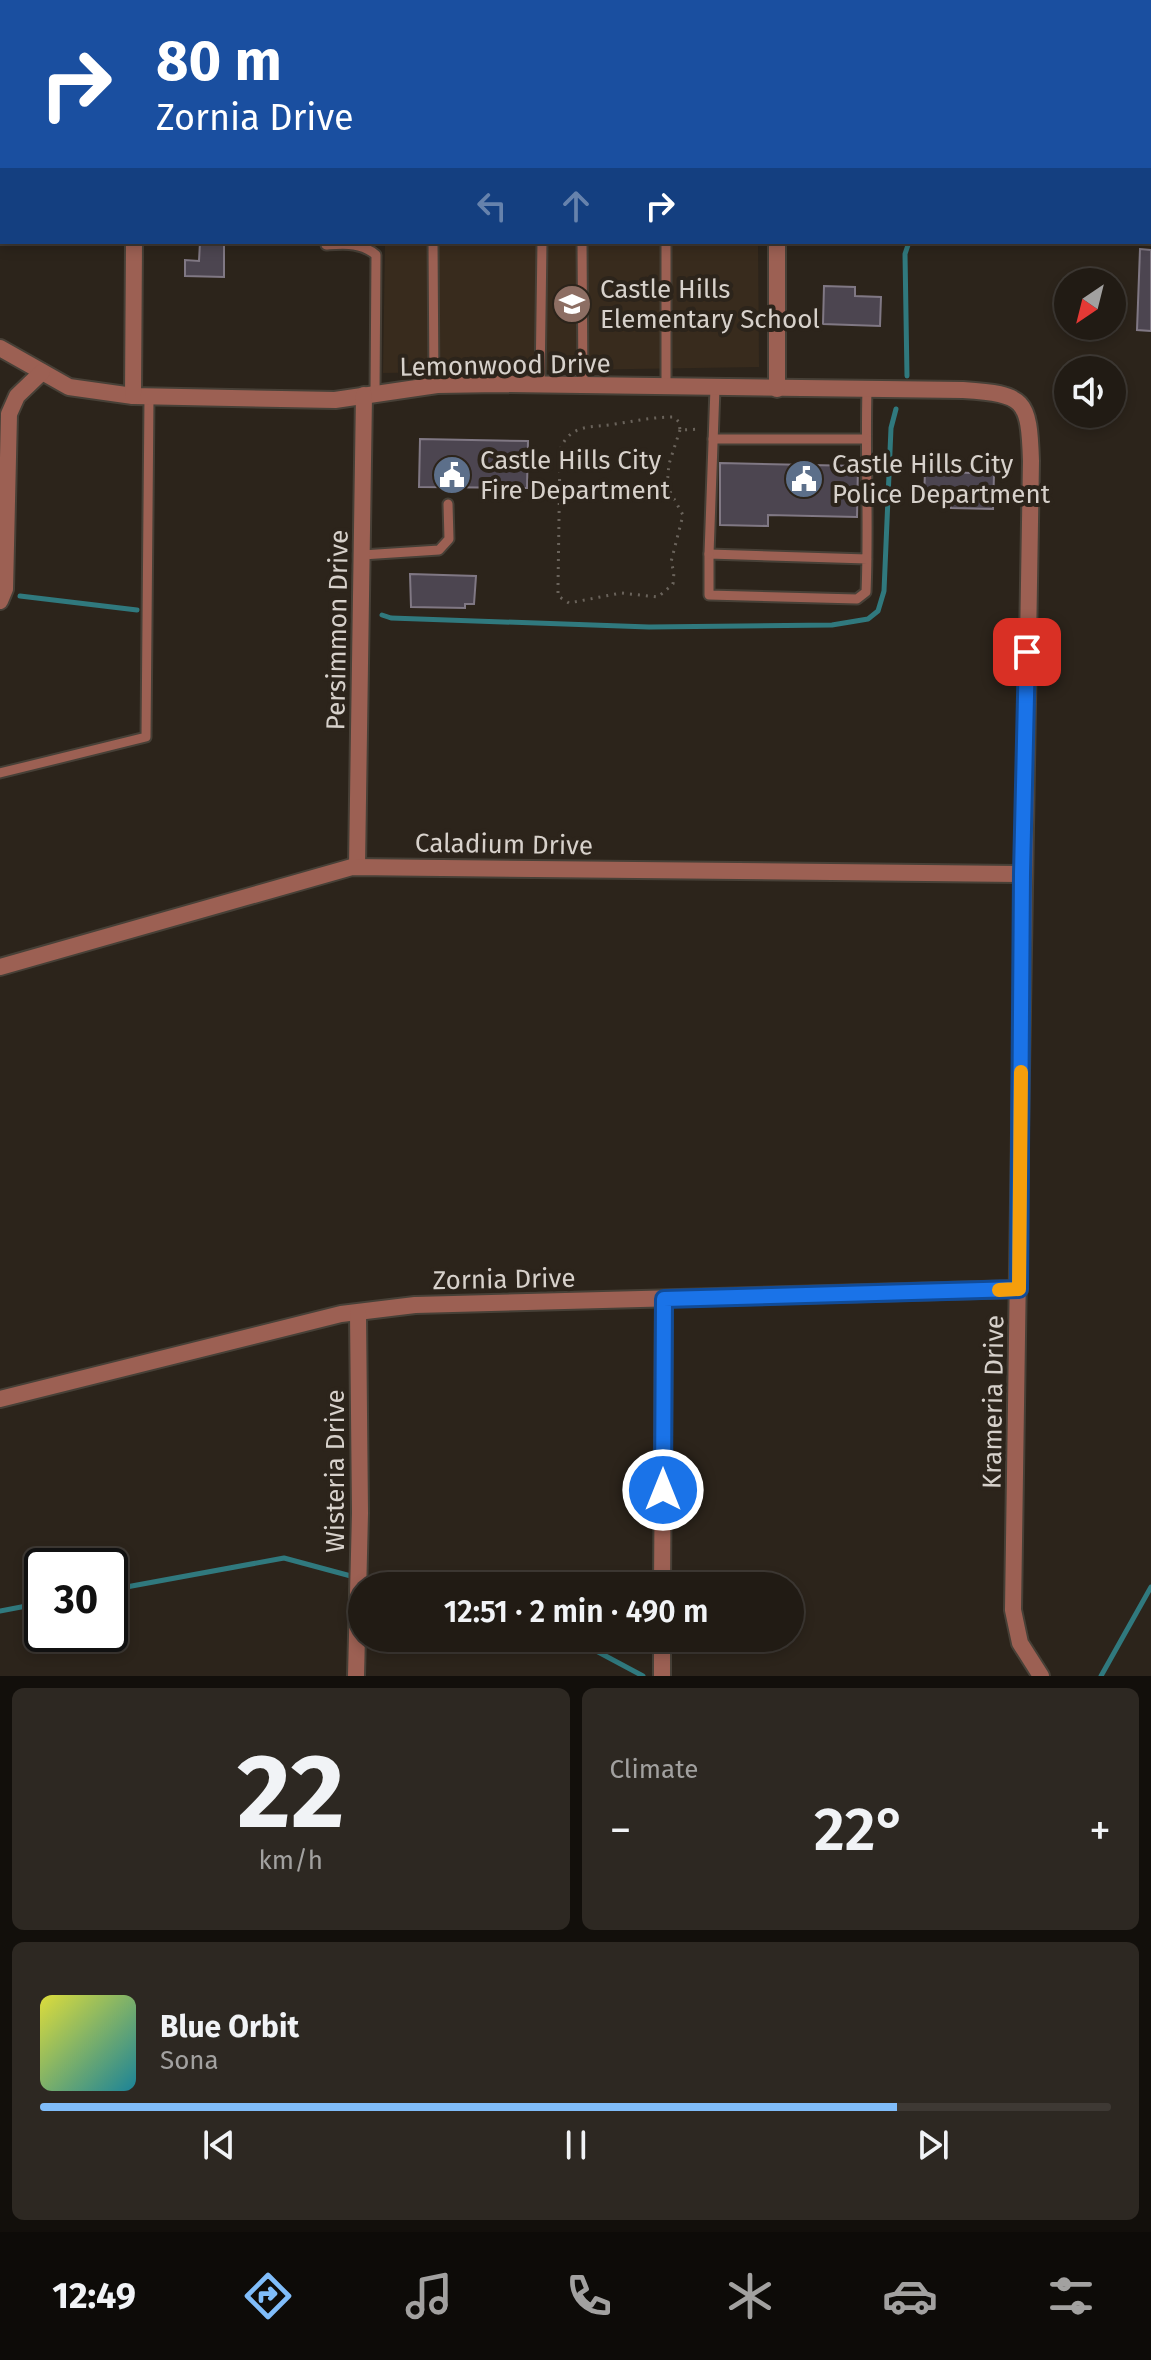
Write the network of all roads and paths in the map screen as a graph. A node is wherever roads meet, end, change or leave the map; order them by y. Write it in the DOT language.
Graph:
graph roads {
  1 [pos="134,244"];
  2 [pos="433,244"];
  3 [pos="542,244"];
  4 [pos="582,244"];
  5 [pos="666,244"];
  6 [pos="777,244"];
  7 [pos="326,245"];
  8 [pos="0,348"];
  9 [pos="42,372"];
  10 [pos="434,385"];
  11 [pos="540,385"];
  12 [pos="583,386"];
  13 [pos="666,387"];
  14 [pos="715,388"];
  15 [pos="777,389"];
  16 [pos="867,390"];
  17 [pos="369,394"];
  18 [pos="141,396"];
  19 [pos="1021,404"];
  20 [pos="680,430"];
  21 [pos="713,434"];
  22 [pos="866,439"];
  23 [pos="4,480"];
  24 [pos="448,504"];
  25 [pos="709,554"];
  26 [pos="362,555"];
  27 [pos="867,559"];
  28 [pos="0,601"];
  29 [pos="0,773"];
  30 [pos="357,866"];
  31 [pos="1022,874"];
  32 [pos="0,967"];
  33 [pos="1019,1289"];
  34 [pos="664,1299"];
  35 [pos="358,1313"];
  36 [pos="0,1399"];
  37 [pos="662,1572"];
  38 [pos="662,1652"];
  39 [pos="356,1676"];
  40 [pos="662,1676"];
  41 [pos="1041,1676"];
  1 -- 18 [label="street"];
  2 -- 10 [label="lane"];
  3 -- 11 [label="lane"];
  4 -- 12 [label="lane"];
  5 -- 13 [label="lane"];
  6 -- 15 [label="street"];
  7 -- 17 [label="lane"];
  8 -- 9 [label="street, Lemonwood Drive"];
  9 -- 18 [label="street, Lemonwood Drive"];
  9 -- 23 [label="street"];
  10 -- 11 [label="street, Lemonwood Drive"];
  10 -- 17 [label="street, Lemonwood Drive"];
  11 -- 12 [label="street, Lemonwood Drive"];
  12 -- 13 [label="street, Lemonwood Drive"];
  13 -- 14 [label="street, Lemonwood Drive"];
  14 -- 15 [label="street, Lemonwood Drive"];
  14 -- 21 [label="lane"];
  15 -- 16 [label="street, Lemonwood Drive"];
  16 -- 19 [label="street, Lemonwood Drive"];
  16 -- 22 [label="lane"];
  17 -- 18 [label="street, Lemonwood Drive"];
  17 -- 26 [label="street, Persimmon Drive"];
  18 -- 29 [label="lane"];
  19 -- 31 [label="street, Krameria Drive"];
  20 -- 20 [label="path"];
  20 -- 21 [label="path"];
  21 -- 22 [label="lane"];
  21 -- 25 [label="lane"];
  22 -- 27 [label="lane"];
  23 -- 28 [label="street"];
  24 -- 26 [label="lane"];
  25 -- 27 [label="lane"];
  25 -- 27 [label="lane"];
  26 -- 30 [label="street, Persimmon Drive"];
  30 -- 31 [label="street, Caladium Drive"];
  30 -- 32 [label="street, Caladium Drive"];
  31 -- 33 [label="street, Krameria Drive"];
  33 -- 34 [label="street, Zornia Drive"];
  33 -- 41 [label="street, Krameria Drive"];
  34 -- 35 [label="street, Zornia Drive"];
  34 -- 37 [label="street"];
  35 -- 36 [label="street, Zornia Drive"];
  35 -- 39 [label="street, Wisteria Drive"];
  38 -- 40 [label="street"];
}
